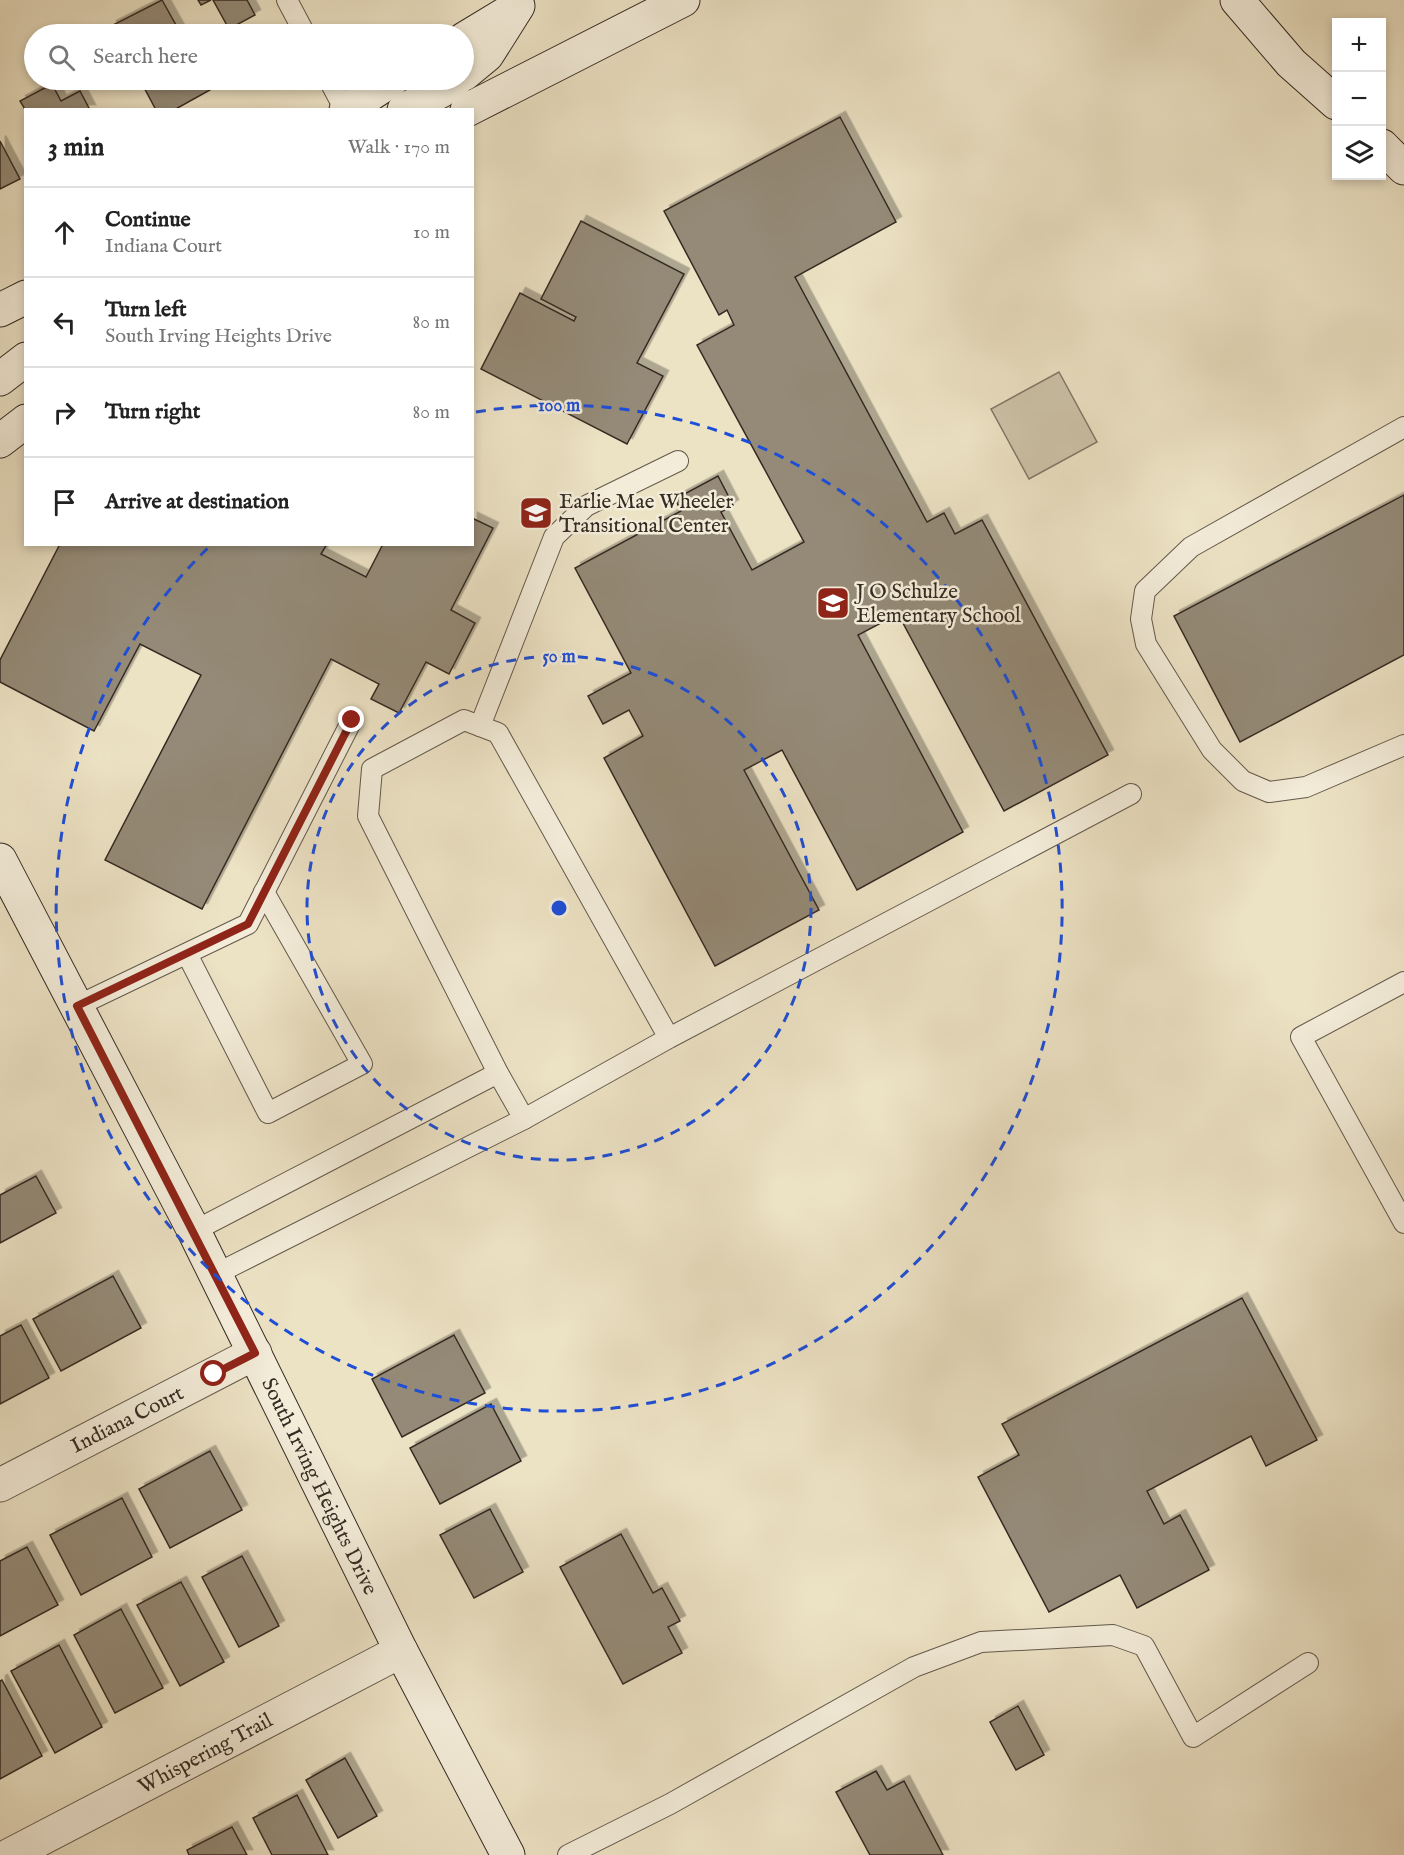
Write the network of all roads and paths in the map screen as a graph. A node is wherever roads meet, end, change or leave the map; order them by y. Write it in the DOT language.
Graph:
graph roads {
  1 [pos="287,0"];
  2 [pos="683,0"];
  3 [pos="1237,0"];
  4 [pos="520,2"];
  5 [pos="300,24"];
  6 [pos="474,32"];
  7 [pos="474,66"];
  8 [pos="335,90"];
  9 [pos="377,90"];
  10 [pos="442,90"];
  11 [pos="1332,100"];
  12 [pos="345,108"];
  13 [pos="349,108"];
  14 [pos="408,108"];
  15 [pos="471,108"];
  16 [pos="1386,151"];
  17 [pos="1404,168"];
  18 [pos="24,298"];
  19 [pos="0,310"];
  20 [pos="24,361"];
  21 [pos="0,379"];
  22 [pos="24,423"];
  23 [pos="1404,427"];
  24 [pos="0,441"];
  25 [pos="678,461"];
  26 [pos="352,720"];
  27 [pos="480,726"];
  28 [pos="1404,745"];
  29 [pos="1131,794"];
  30 [pos="0,860"];
  31 [pos="264,892"];
  32 [pos="187,954"];
  33 [pos="1404,982"];
  34 [pos="77,1006"];
  35 [pos="669,1038"];
  36 [pos="498,1073"];
  37 [pos="524,1119"];
  38 [pos="1404,1223"];
  39 [pos="194,1231"];
  40 [pos="216,1274"];
  41 [pos="255,1353"];
  42 [pos="0,1485"];
  43 [pos="401,1651"];
  44 [pos="1308,1663"];
  45 [pos="10,1855"];
  46 [pos="508,1855"];
  47 [pos="568,1855"];
  1 -- 5 [label="lane"];
  2 -- 15 [label="street"];
  3 -- 11 [label="street"];
  4 -- 6 [label="street"];
  4 -- 7 [label="street"];
  8 -- 12 [label="lane"];
  9 -- 13 [label="street"];
  10 -- 14 [label="street"];
  16 -- 17 [label="street"];
  18 -- 19 [label="street"];
  20 -- 21 [label="street"];
  22 -- 24 [label="street"];
  23 -- 28 [label="lane"];
  25 -- 27 [label="lane"];
  26 -- 31 [label="lane"];
  27 -- 35 [label="lane"];
  27 -- 36 [label="lane"];
  29 -- 35 [label="lane"];
  30 -- 34 [label="street, South Irving Heights Drive"];
  31 -- 32 [label="lane"];
  31 -- 32 [label="lane"];
  32 -- 34 [label="lane"];
  33 -- 38 [label="lane"];
  34 -- 39 [label="street, South Irving Heights Drive"];
  35 -- 37 [label="lane"];
  36 -- 37 [label="lane"];
  36 -- 39 [label="lane"];
  37 -- 40 [label="lane"];
  39 -- 40 [label="street, South Irving Heights Drive"];
  40 -- 41 [label="street, South Irving Heights Drive"];
  41 -- 42 [label="street, Indiana Court"];
  41 -- 43 [label="street, South Irving Heights Drive"];
  43 -- 45 [label="street, Whispering Trail"];
  43 -- 46 [label="street, South Irving Heights Drive"];
  44 -- 47 [label="lane"];
}
